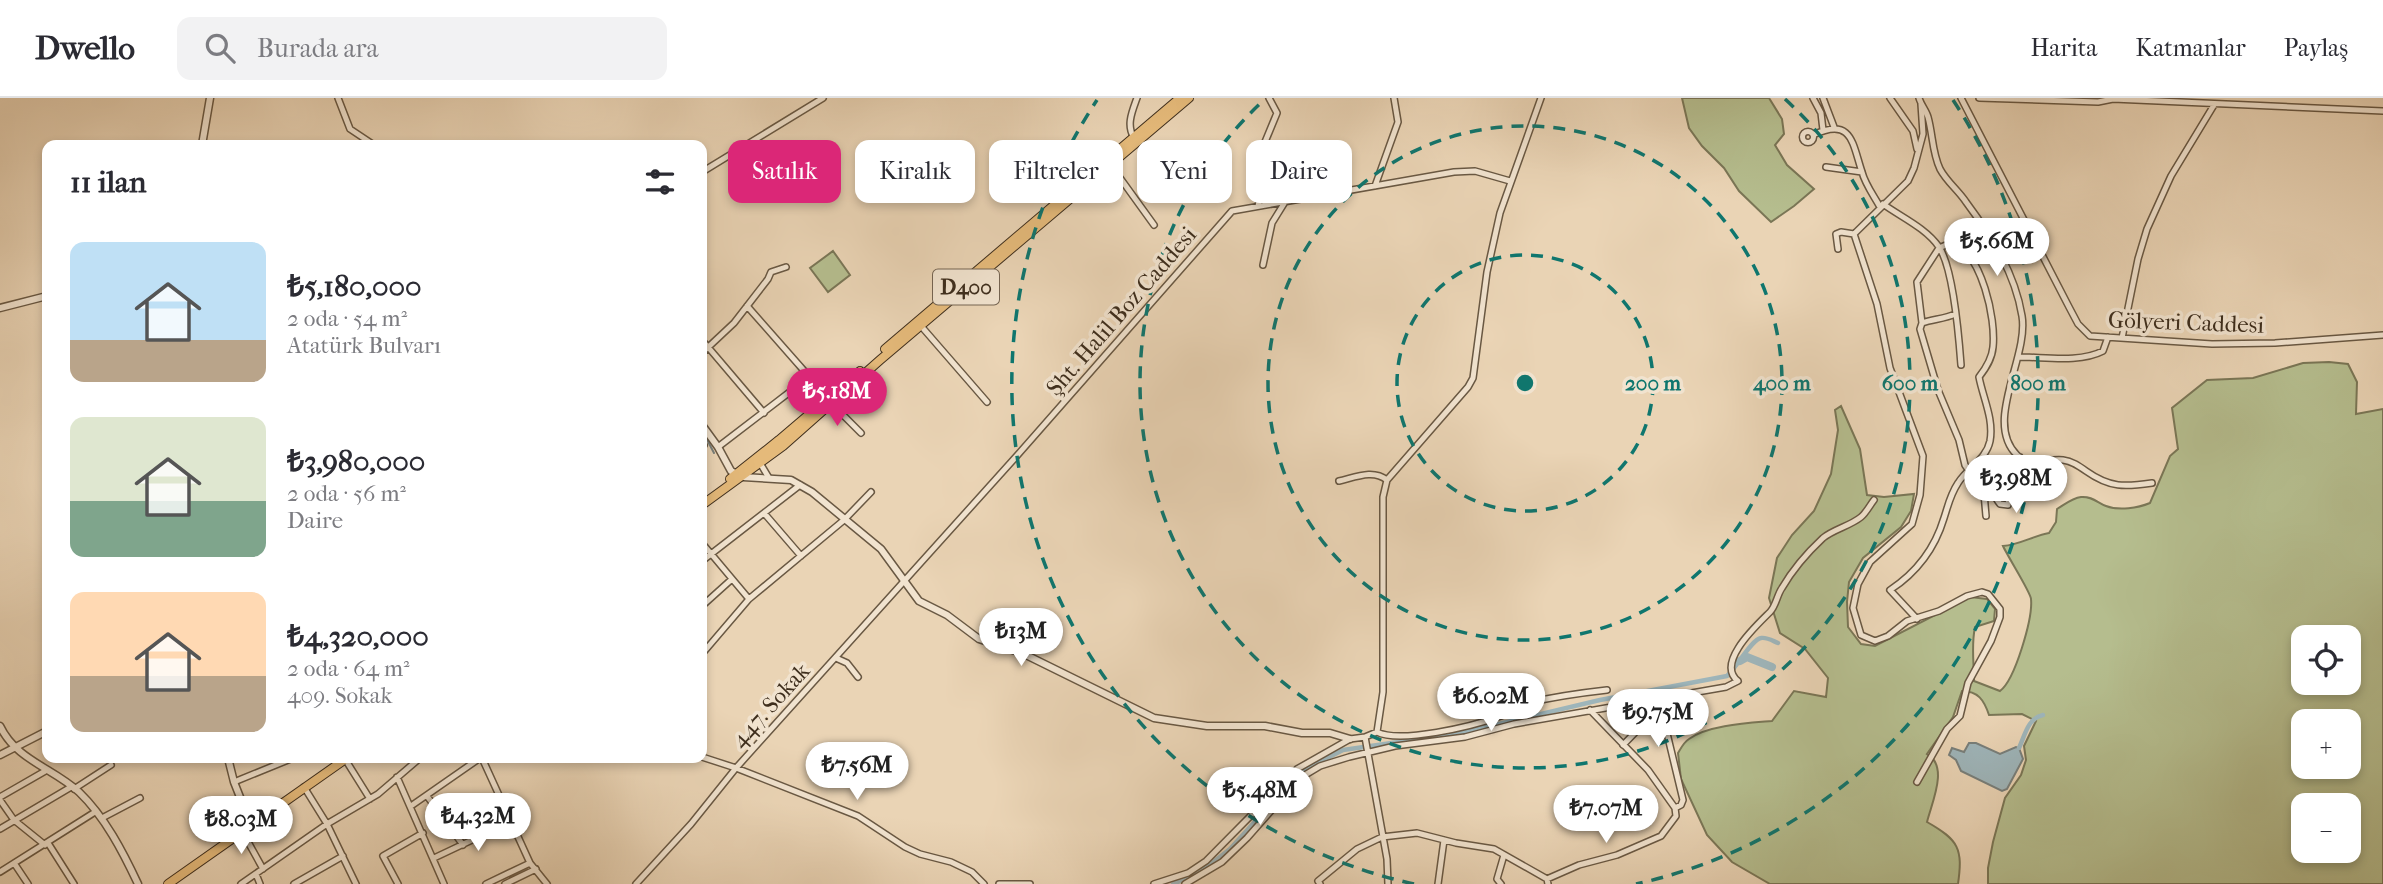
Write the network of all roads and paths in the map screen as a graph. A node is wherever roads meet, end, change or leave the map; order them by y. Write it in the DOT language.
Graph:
graph roads {
  1 [pos="210,98"];
  2 [pos="338,98"];
  3 [pos="823,98"];
  4 [pos="1137,98"];
  5 [pos="1180,98"];
  6 [pos="1189,98"];
  7 [pos="1269,98"];
  8 [pos="1394,98"];
  9 [pos="1541,98"];
  10 [pos="1813,98"];
  11 [pos="1823,98"];
  12 [pos="1890,98"];
  13 [pos="1961,98"];
  14 [pos="1979,98"];
  15 [pos="2239,98"];
  16 [pos="1920,101"];
  17 [pos="2214,105"];
  18 [pos="2239,106"];
  19 [pos="2383,111"];
  20 [pos="1834,127"];
  21 [pos="1824,130"];
  22 [pos="1813,135"];
  23 [pos="203,140"];
  24 [pos="366,140"];
  25 [pos="1135,140"];
  26 [pos="1123,152"];
  27 [pos="1918,152"];
  28 [pos="1826,167"];
  29 [pos="707,169"];
  30 [pos="1862,172"];
  31 [pos="1510,181"];
  32 [pos="1123,182"];
  33 [pos="1375,186"];
  34 [pos="1352,190"];
  35 [pos="1064,203"];
  36 [pos="1278,203"];
  37 [pos="1284,203"];
  38 [pos="1258,206"];
  39 [pos="1881,206"];
  40 [pos="1154,225"];
  41 [pos="1854,234"];
  42 [pos="1939,248"];
  43 [pos="1838,249"];
  44 [pos="1263,265"];
  45 [pos="786,267"];
  46 [pos="42,297"];
  47 [pos="747,306"];
  48 [pos="0,308"];
  49 [pos="1955,314"];
  50 [pos="1922,323"];
  51 [pos="921,326"];
  52 [pos="2383,335"];
  53 [pos="2108,337"];
  54 [pos="2122,338"];
  55 [pos="708,347"];
  56 [pos="2019,357"];
  57 [pos="1961,365"];
  58 [pos="808,378"];
  59 [pos="829,401"];
  60 [pos="987,402"];
  61 [pos="764,413"];
  62 [pos="707,432"];
  63 [pos="861,433"];
  64 [pos="718,447"];
  65 [pos="2020,457"];
  66 [pos="759,461"];
  67 [pos="1969,471"];
  68 [pos="740,475"];
  69 [pos="769,478"];
  70 [pos="1387,480"];
  71 [pos="1339,481"];
  72 [pos="2152,483"];
  73 [pos="800,485"];
  74 [pos="871,492"];
  75 [pos="707,496"];
  76 [pos="1874,500"];
  77 [pos="707,501"];
  78 [pos="764,513"];
  79 [pos="1986,516"];
  80 [pos="844,520"];
  81 [pos="707,549"];
  82 [pos="711,554"];
  83 [pos="801,556"];
  84 [pos="707,557"];
  85 [pos="732,579"];
  86 [pos="904,582"];
  87 [pos="749,599"];
  88 [pos="707,602"];
  89 [pos="1917,619"];
  90 [pos="707,647"];
  91 [pos="836,658"];
  92 [pos="858,677"];
  93 [pos="1607,690"];
  94 [pos="1631,704"];
  95 [pos="1590,710"];
  96 [pos="1654,713"];
  97 [pos="0,726"];
  98 [pos="1377,732"];
  99 [pos="42,734"];
  100 [pos="1350,738"];
  101 [pos="1365,739"];
  102 [pos="1623,745"];
  103 [pos="14,748"];
  104 [pos="1367,752"];
  105 [pos="0,755"];
  106 [pos="707,759"];
  107 [pos="229,763"];
  108 [pos="280,763"];
  109 [pos="336,763"];
  110 [pos="336,763"];
  111 [pos="346,763"];
  112 [pos="414,763"];
  113 [pos="474,763"];
  114 [pos="483,763"];
  115 [pos="111,765"];
  116 [pos="736,768"];
  117 [pos="47,770"];
  118 [pos="397,777"];
  119 [pos="233,782"];
  120 [pos="1917,782"];
  121 [pos="304,787"];
  122 [pos="73,788"];
  123 [pos="427,796"];
  124 [pos="140,798"];
  125 [pos="0,799"];
  126 [pos="370,799"];
  127 [pos="411,806"];
  128 [pos="1675,808"];
  129 [pos="95,812"];
  130 [pos="102,817"];
  131 [pos="14,821"];
  132 [pos="510,822"];
  133 [pos="250,823"];
  134 [pos="327,824"];
  135 [pos="0,829"];
  136 [pos="242,831"];
  137 [pos="423,833"];
  138 [pos="1382,837"];
  139 [pos="1444,840"];
  140 [pos="47,844"];
  141 [pos="463,845"];
  142 [pos="1504,855"];
  143 [pos="343,856"];
  144 [pos="434,858"];
  145 [pos="15,863"];
  146 [pos="530,863"];
  147 [pos="263,869"];
  148 [pos="536,869"];
  149 [pos="0,872"];
  150 [pos="256,874"];
  151 [pos="1547,881"];
  152 [pos="1319,882"];
  153 [pos="28,884"];
  154 [pos="74,884"];
  155 [pos="138,884"];
  156 [pos="160,884"];
  157 [pos="168,884"];
  158 [pos="241,884"];
  159 [pos="260,884"];
  160 [pos="293,884"];
  161 [pos="356,884"];
  162 [pos="398,884"];
  163 [pos="444,884"];
  164 [pos="486,884"];
  165 [pos="505,884"];
  166 [pos="547,884"];
  167 [pos="636,884"];
  168 [pos="984,884"];
  169 [pos="999,884"];
  170 [pos="1030,884"];
  171 [pos="1154,884"];
  172 [pos="1185,884"];
  173 [pos="1388,884"];
  174 [pos="1438,884"];
  175 [pos="1501,884"];
  1 -- 23 [label="street"];
  2 -- 24 [label="street"];
  3 -- 29 [label="street"];
  4 -- 25 [label="street"];
  5 -- 25 [label="main road, D400"];
  6 -- 25 [label="main road, D400"];
  7 -- 38 [label="street"];
  8 -- 33 [label="street"];
  9 -- 31 [label="street"];
  10 -- 21 [label="street"];
  11 -- 20 [label="street"];
  12 -- 27 [label="street"];
  13 -- 53 [label="street, Gölyeri Caddesi"];
  14 -- 17 [label="street"];
  15 -- 18 [label="street"];
  16 -- 27 [label="street"];
  16 -- 56 [label="street"];
  17 -- 18 [label="street"];
  17 -- 54 [label="street"];
  18 -- 19 [label="street"];
  20 -- 21 [label="street"];
  20 -- 30 [label="street"];
  21 -- 22 [label="street"];
  25 -- 26 [label="main road, D400"];
  25 -- 59 [label="main road, D400"];
  27 -- 39 [label="street"];
  28 -- 30 [label="street"];
  30 -- 39 [label="street"];
  31 -- 33 [label="street, Şht. Halil Boz Caddesi"];
  31 -- 70 [label="street"];
  32 -- 40 [label="street"];
  33 -- 34 [label="street, Şht. Halil Boz Caddesi"];
  35 -- 51 [label="main road, D400"];
  36 -- 38 [label="street, Şht. Halil Boz Caddesi"];
  37 -- 44 [label="street"];
  38 -- 86 [label="street, Şht. Halil Boz Caddesi"];
  39 -- 41 [label="street"];
  39 -- 42 [label="street"];
  41 -- 43 [label="street"];
  41 -- 89 [label="street"];
  42 -- 49 [label="street"];
  42 -- 50 [label="street"];
  42 -- 67 [label="street"];
  45 -- 47 [label="street"];
  46 -- 48 [label="street"];
  47 -- 55 [label="street"];
  47 -- 58 [label="street"];
  49 -- 50 [label="street"];
  49 -- 57 [label="street"];
  50 -- 67 [label="street"];
  51 -- 59 [label="main road, D400"];
  51 -- 60 [label="street"];
  52 -- 54 [label="street, Gölyeri Caddesi"];
  53 -- 54 [label="street, Gölyeri Caddesi"];
  53 -- 56 [label="street"];
  55 -- 61 [label="street"];
  56 -- 65 [label="street"];
  58 -- 59 [label="street"];
  58 -- 61 [label="street"];
  59 -- 63 [label="street"];
  59 -- 66 [label="main road, D400"];
  61 -- 64 [label="street"];
  62 -- 64 [label="street"];
  64 -- 68 [label="street"];
  65 -- 67 [label="street"];
  65 -- 72 [label="street"];
  66 -- 68 [label="main road, D400"];
  66 -- 69 [label="street"];
  67 -- 79 [label="street"];
  67 -- 89 [label="street"];
  68 -- 69 [label="street"];
  68 -- 75 [label="main road, D400"];
  68 -- 77 [label="main road, D400"];
  69 -- 73 [label="street"];
  70 -- 71 [label="street"];
  70 -- 98 [label="street"];
  73 -- 78 [label="street"];
  73 -- 80 [label="street"];
  74 -- 80 [label="street"];
  76 -- 94 [label="street"];
  78 -- 82 [label="street"];
  78 -- 83 [label="street"];
  80 -- 83 [label="street"];
  80 -- 86 [label="street"];
  81 -- 82 [label="street"];
  82 -- 84 [label="street"];
  82 -- 85 [label="street"];
  83 -- 87 [label="street"];
  85 -- 87 [label="street"];
  85 -- 88 [label="street"];
  86 -- 91 [label="street, 447. Sokak"];
  86 -- 100 [label="street"];
  87 -- 90 [label="street"];
  89 -- 120 [label="street"];
  91 -- 92 [label="street"];
  91 -- 116 [label="street, 447. Sokak"];
  93 -- 98 [label="street"];
  94 -- 95 [label="street"];
  94 -- 96 [label="street"];
  95 -- 102 [label="street"];
  95 -- 104 [label="street"];
  96 -- 102 [label="street"];
  96 -- 128 [label="street"];
  97 -- 103 [label="street"];
  98 -- 101 [label="street"];
  99 -- 103 [label="street"];
  100 -- 101 [label="street"];
  100 -- 171 [label="street"];
  101 -- 104 [label="street"];
  102 -- 128 [label="street"];
  103 -- 105 [label="street"];
  103 -- 117 [label="street"];
  104 -- 138 [label="street"];
  104 -- 172 [label="street"];
  106 -- 116 [label="street"];
  107 -- 119 [label="street"];
  108 -- 119 [label="street"];
  109 -- 121 [label="main road"];
  110 -- 133 [label="main road"];
  111 -- 126 [label="street"];
  112 -- 118 [label="street"];
  113 -- 123 [label="street"];
  114 -- 132 [label="street"];
  115 -- 122 [label="street"];
  116 -- 167 [label="street, 447. Sokak"];
  116 -- 168 [label="street"];
  117 -- 122 [label="street"];
  117 -- 125 [label="street"];
  118 -- 126 [label="street"];
  118 -- 127 [label="street"];
  119 -- 133 [label="street"];
  121 -- 133 [label="main road"];
  121 -- 134 [label="street"];
  122 -- 129 [label="street"];
  122 -- 131 [label="street"];
  123 -- 127 [label="street"];
  123 -- 141 [label="street"];
  124 -- 130 [label="street"];
  125 -- 131 [label="street"];
  126 -- 134 [label="street"];
  127 -- 137 [label="street"];
  128 -- 151 [label="street"];
  129 -- 130 [label="street"];
  129 -- 140 [label="street"];
  130 -- 155 [label="street"];
  131 -- 135 [label="street"];
  131 -- 140 [label="street"];
  132 -- 141 [label="street"];
  132 -- 146 [label="street"];
  133 -- 136 [label="main road"];
  133 -- 156 [label="main road"];
  134 -- 143 [label="street"];
  134 -- 147 [label="street"];
  136 -- 147 [label="street"];
  136 -- 157 [label="main road"];
  137 -- 144 [label="street"];
  137 -- 162 [label="street"];
  138 -- 139 [label="street"];
  138 -- 152 [label="street"];
  138 -- 173 [label="street"];
  139 -- 142 [label="street"];
  139 -- 174 [label="street"];
  140 -- 145 [label="street"];
  140 -- 154 [label="street"];
  141 -- 144 [label="street"];
  142 -- 151 [label="street"];
  142 -- 175 [label="street"];
  143 -- 160 [label="street"];
  143 -- 161 [label="street"];
  144 -- 163 [label="street"];
  145 -- 149 [label="street"];
  145 -- 153 [label="street"];
  146 -- 148 [label="street"];
  146 -- 164 [label="street"];
  147 -- 150 [label="street"];
  148 -- 165 [label="street"];
  148 -- 166 [label="street"];
  150 -- 158 [label="street"];
  150 -- 159 [label="street"];
  169 -- 170 [label="street"];
}
